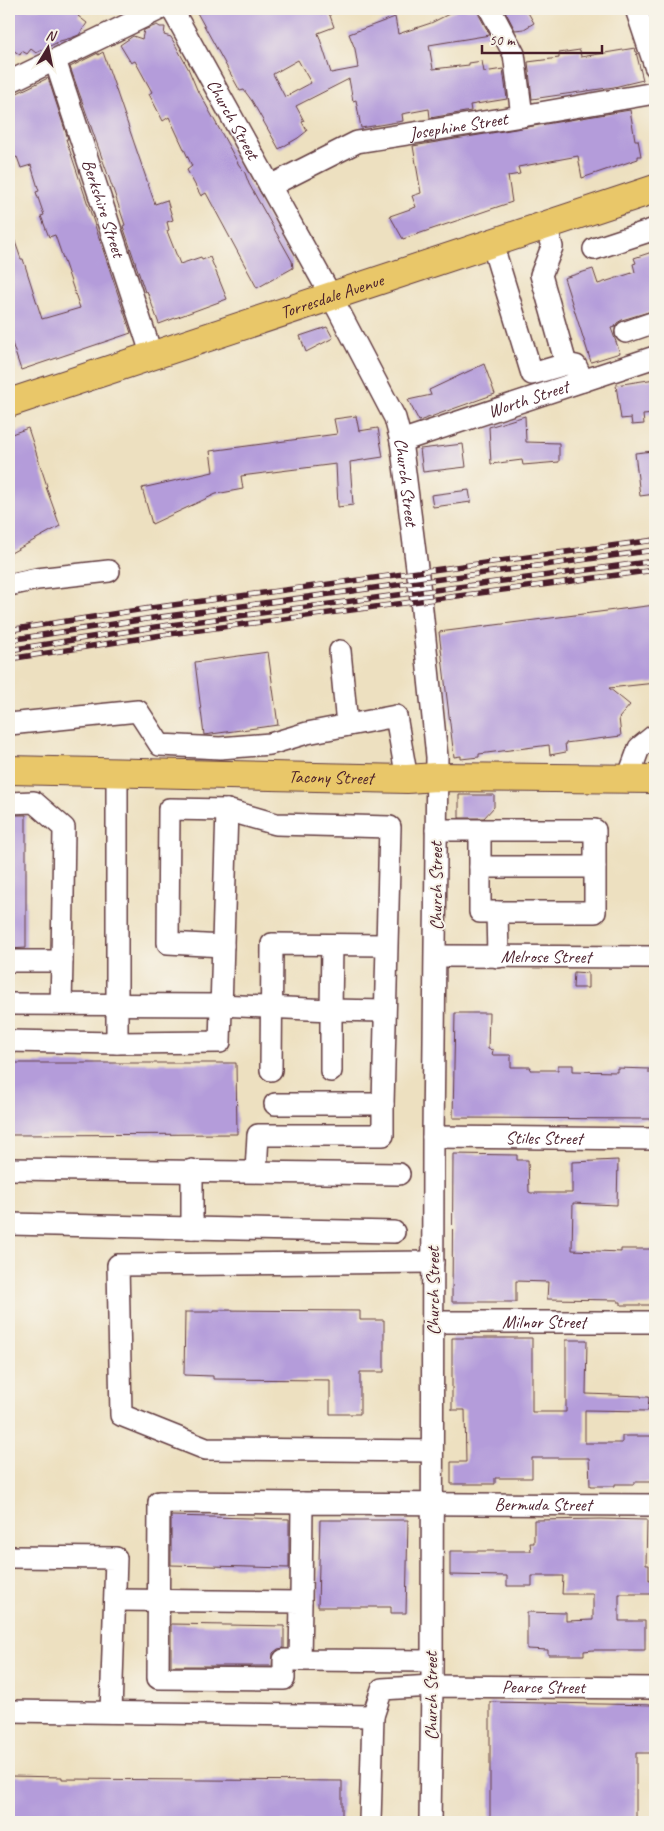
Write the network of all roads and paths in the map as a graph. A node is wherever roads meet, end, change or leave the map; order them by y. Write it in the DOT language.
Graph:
graph roads {
  1 [pos="160,9"];
  2 [pos="172,9"];
  3 [pos="490,9"];
  4 [pos="636,9"];
  5 [pos="651,39"];
  6 [pos="55,60"];
  7 [pos="655,66"];
  8 [pos="9,82"];
  9 [pos="655,94"];
  10 [pos="522,116"];
  11 [pos="270,186"];
  12 [pos="655,188"];
  13 [pos="546,225"];
  14 [pos="655,229"];
  15 [pos="492,243"];
  16 [pos="594,249"];
  17 [pos="331,296"];
  18 [pos="655,322"];
  19 [pos="626,332"];
  20 [pos="152,356"];
  21 [pos="655,358"];
  22 [pos="566,364"];
  23 [pos="583,381"];
  24 [pos="10,397"];
  25 [pos="401,440"];
  26 [pos="109,571"];
  27 [pos="9,585"];
  28 [pos="340,651"];
  29 [pos="9,724"];
  30 [pos="347,726"];
  31 [pos="655,735"];
  32 [pos="9,770"];
  33 [pos="117,772"];
  34 [pos="436,777"];
  35 [pos="407,778"];
  36 [pos="628,778"];
  37 [pos="655,779"];
  38 [pos="9,803"];
  39 [pos="227,810"];
  40 [pos="436,830"];
  41 [pos="480,830"];
  42 [pos="480,867"];
  43 [pos="595,867"];
  44 [pos="497,912"];
  45 [pos="332,945"];
  46 [pos="386,945"];
  47 [pos="223,946"];
  48 [pos="436,956"];
  49 [pos="498,957"];
  50 [pos="655,957"];
  51 [pos="62,961"];
  52 [pos="9,962"];
  53 [pos="9,1004"];
  54 [pos="61,1004"];
  55 [pos="117,1004"];
  56 [pos="220,1005"];
  57 [pos="272,1008"];
  58 [pos="331,1010"];
  59 [pos="384,1011"];
  60 [pos="9,1041"];
  61 [pos="117,1043"];
  62 [pos="271,1070"];
  63 [pos="331,1071"];
  64 [pos="275,1104"];
  65 [pos="383,1104"];
  66 [pos="433,1137"];
  67 [pos="655,1139"];
  68 [pos="9,1169"];
  69 [pos="192,1170"];
  70 [pos="256,1171"];
  71 [pos="399,1174"];
  72 [pos="9,1224"];
  73 [pos="192,1228"];
  74 [pos="394,1232"];
  75 [pos="433,1262"];
  76 [pos="433,1322"];
  77 [pos="655,1322"];
  78 [pos="432,1451"];
  79 [pos="302,1503"];
  80 [pos="432,1504"];
  81 [pos="655,1505"];
  82 [pos="9,1557"];
  83 [pos="115,1600"];
  84 [pos="158,1601"];
  85 [pos="301,1602"];
  86 [pos="300,1660"];
  87 [pos="432,1661"];
  88 [pos="432,1686"];
  89 [pos="655,1688"];
  90 [pos="9,1711"];
  91 [pos="111,1712"];
  92 [pos="373,1716"];
  93 [pos="370,1822"];
  94 [pos="430,1822"];
  1 -- 6 [label="street"];
  2 -- 11 [label="street, Church Street"];
  3 -- 10 [label="street"];
  4 -- 5 [label="street"];
  5 -- 7 [label="street"];
  6 -- 8 [label="street"];
  6 -- 20 [label="street, Berkshire Street"];
  9 -- 10 [label="street, Josephine Street"];
  10 -- 11 [label="street, Josephine Street"];
  11 -- 17 [label="street, Church Street"];
  12 -- 13 [label="main road, Torresdale Avenue"];
  13 -- 15 [label="main road, Torresdale Avenue"];
  13 -- 22 [label="street"];
  14 -- 16 [label="street"];
  15 -- 17 [label="main road, Torresdale Avenue"];
  15 -- 22 [label="street"];
  17 -- 20 [label="main road, Torresdale Avenue"];
  17 -- 25 [label="street, Church Street"];
  18 -- 19 [label="street"];
  20 -- 24 [label="main road, Torresdale Avenue"];
  21 -- 23 [label="street, Worth Street"];
  22 -- 23 [label="street"];
  23 -- 25 [label="street, Worth Street"];
  25 -- 34 [label="street, Church Street"];
  26 -- 27 [label="street"];
  28 -- 30 [label="street"];
  29 -- 30 [label="street"];
  30 -- 35 [label="street"];
  31 -- 36 [label="street"];
  32 -- 33 [label="main road, Tacony Street"];
  33 -- 35 [label="main road, Tacony Street"];
  33 -- 55 [label="street"];
  34 -- 35 [label="main road, Tacony Street"];
  34 -- 36 [label="main road, Tacony Street"];
  34 -- 40 [label="street, Church Street"];
  36 -- 37 [label="main road, Tacony Street"];
  38 -- 51 [label="street"];
  39 -- 46 [label="street"];
  39 -- 47 [label="street"];
  39 -- 47 [label="street"];
  40 -- 41 [label="street"];
  40 -- 48 [label="street, Church Street"];
  41 -- 42 [label="street"];
  41 -- 43 [label="street"];
  42 -- 43 [label="street"];
  42 -- 44 [label="street"];
  43 -- 44 [label="street"];
  44 -- 49 [label="street"];
  45 -- 46 [label="street"];
  45 -- 57 [label="street"];
  45 -- 58 [label="street"];
  46 -- 59 [label="street"];
  47 -- 56 [label="street"];
  48 -- 49 [label="street, Melrose Street"];
  48 -- 66 [label="street, Church Street"];
  49 -- 50 [label="street, Melrose Street"];
  51 -- 52 [label="street"];
  51 -- 54 [label="street"];
  53 -- 54 [label="street"];
  54 -- 55 [label="street"];
  55 -- 56 [label="street"];
  55 -- 61 [label="street"];
  56 -- 57 [label="street"];
  56 -- 61 [label="street"];
  57 -- 58 [label="street"];
  57 -- 62 [label="street"];
  58 -- 59 [label="street"];
  58 -- 63 [label="street"];
  59 -- 65 [label="street"];
  60 -- 61 [label="street"];
  64 -- 65 [label="street"];
  65 -- 70 [label="street"];
  66 -- 67 [label="street, Stiles Street"];
  66 -- 75 [label="street, Church Street"];
  68 -- 69 [label="street"];
  69 -- 70 [label="street"];
  69 -- 73 [label="street"];
  70 -- 71 [label="street"];
  72 -- 73 [label="street"];
  73 -- 74 [label="street"];
  75 -- 76 [label="street, Church Street"];
  75 -- 78 [label="street"];
  76 -- 77 [label="street, Milnor Street"];
  76 -- 78 [label="street, Church Street"];
  78 -- 80 [label="street, Church Street"];
  79 -- 80 [label="street, Bermuda Street"];
  79 -- 84 [label="street, Bermuda Street"];
  79 -- 85 [label="street"];
  80 -- 81 [label="street, Bermuda Street"];
  80 -- 87 [label="street, Church Street"];
  82 -- 83 [label="street"];
  83 -- 84 [label="street"];
  83 -- 91 [label="street"];
  84 -- 85 [label="street"];
  84 -- 86 [label="street"];
  85 -- 86 [label="street"];
  86 -- 87 [label="street"];
  87 -- 88 [label="street, Church Street"];
  88 -- 89 [label="street, Pearce Street"];
  88 -- 92 [label="street, Pearce Street"];
  88 -- 94 [label="street, Church Street"];
  90 -- 91 [label="street"];
  91 -- 92 [label="street"];
  92 -- 93 [label="street"];
}
